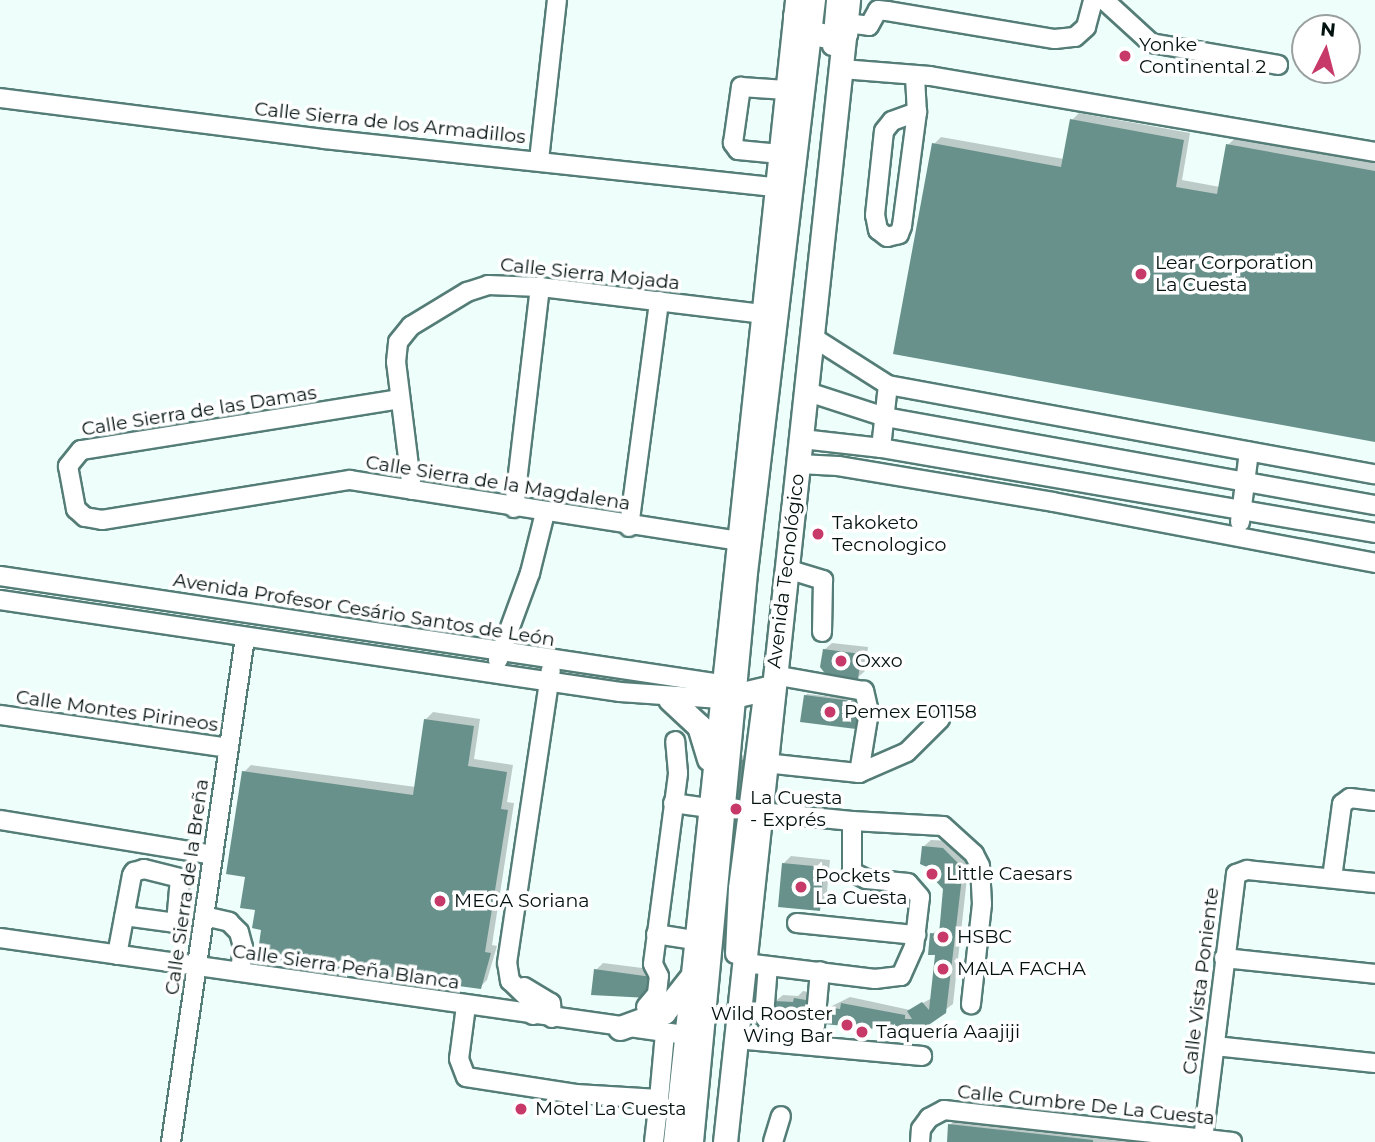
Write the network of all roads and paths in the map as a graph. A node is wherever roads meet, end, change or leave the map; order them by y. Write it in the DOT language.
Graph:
graph roads {
  1 [pos="557,0"];
  2 [pos="816,0"];
  3 [pos="836,0"];
  4 [pos="848,0"];
  5 [pos="1093,0"];
  6 [pos="1104,0"];
  7 [pos="879,5"];
  8 [pos="796,8"];
  9 [pos="834,32"];
  10 [pos="1278,65"];
  11 [pos="842,69"];
  12 [pos="915,76"];
  13 [pos="786,90"];
  14 [pos="0,98"];
  15 [pos="916,113"];
  16 [pos="1375,152"];
  17 [pos="780,154"];
  18 [pos="539,160"];
  19 [pos="776,187"];
  20 [pos="540,287"];
  21 [pos="659,302"];
  22 [pos="763,314"];
  23 [pos="814,338"];
  24 [pos="888,385"];
  25 [pos="808,392"];
  26 [pos="400,399"];
  27 [pos="885,417"];
  28 [pos="802,439"];
  29 [pos="1058,447"];
  30 [pos="880,448"];
  31 [pos="1249,452"];
  32 [pos="799,464"];
  33 [pos="1375,474"];
  34 [pos="1058,477"];
  35 [pos="1246,481"];
  36 [pos="412,490"];
  37 [pos="1053,502"];
  38 [pos="1375,505"];
  39 [pos="514,508"];
  40 [pos="1242,511"];
  41 [pos="545,513"];
  42 [pos="85,517"];
  43 [pos="629,527"];
  44 [pos="1375,533"];
  45 [pos="1238,536"];
  46 [pos="739,541"];
  47 [pos="1375,563"];
  48 [pos="787,569"];
  49 [pos="0,576"];
  50 [pos="0,600"];
  51 [pos="822,632"];
  52 [pos="246,638"];
  53 [pos="499,651"];
  54 [pos="552,660"];
  55 [pos="495,674"];
  56 [pos="549,682"];
  57 [pos="770,684"];
  58 [pos="727,694"];
  59 [pos="670,699"];
  60 [pos="0,715"];
  61 [pos="940,719"];
  62 [pos="675,741"];
  63 [pos="229,748"];
  64 [pos="765,763"];
  65 [pos="712,768"];
  66 [pos="859,773"];
  67 [pos="1375,801"];
  68 [pos="673,803"];
  69 [pos="708,808"];
  70 [pos="760,812"];
  71 [pos="0,820"];
  72 [pos="852,821"];
  73 [pos="213,855"];
  74 [pos="1332,878"];
  75 [pos="1375,883"];
  76 [pos="124,916"];
  77 [pos="204,916"];
  78 [pos="797,923"];
  79 [pos="656,934"];
  80 [pos="916,935"];
  81 [pos="0,938"];
  82 [pos="695,940"];
  83 [pos="510,945"];
  84 [pos="117,955"];
  85 [pos="1224,958"];
  86 [pos="756,964"];
  87 [pos="196,967"];
  88 [pos="820,971"];
  89 [pos="240,972"];
  90 [pos="1375,974"];
  91 [pos="690,979"];
  92 [pos="971,1004"];
  93 [pos="466,1006"];
  94 [pos="646,1007"];
  95 [pos="533,1015"];
  96 [pos="552,1018"];
  97 [pos="620,1028"];
  98 [pos="675,1034"];
  99 [pos="736,1039"];
  100 [pos="1215,1046"];
  101 [pos="922,1056"];
  102 [pos="1375,1063"];
  103 [pos="659,1099"];
  104 [pos="781,1116"];
  105 [pos="1203,1139"];
  106 [pos="171,1142"];
  107 [pos="654,1142"];
  108 [pos="675,1142"];
  109 [pos="694,1142"];
  110 [pos="715,1142"];
  111 [pos="725,1142"];
  112 [pos="773,1142"];
  113 [pos="919,1142"];
  114 [pos="1232,1142"];
  1 -- 18 [label="street"];
  2 -- 9 [label="street"];
  3 -- 9 [label="street"];
  4 -- 9 [label="main road, Avenida Tecnológico"];
  5 -- 7 [label="street"];
  6 -- 10 [label="street"];
  7 -- 9 [label="street"];
  8 -- 9 [label="main road"];
  8 -- 13 [label="main road"];
  9 -- 11 [label="main road, Avenida Tecnológico"];
  9 -- 57 [label="street"];
  9 -- 58 [label="street"];
  11 -- 12 [label="street"];
  11 -- 23 [label="main road, Avenida Tecnológico"];
  12 -- 15 [label="street"];
  12 -- 16 [label="street"];
  13 -- 17 [label="main road"];
  13 -- 17 [label="street"];
  14 -- 18 [label="street, Calle Sierra de los Armadillos"];
  15 -- 15 [label="street"];
  17 -- 19 [label="main road"];
  18 -- 19 [label="street, Calle Sierra de los Armadillos"];
  19 -- 22 [label="main road"];
  20 -- 21 [label="street, Calle Sierra Mojada"];
  20 -- 26 [label="street, Calle Sierra Mojada"];
  20 -- 39 [label="street"];
  21 -- 22 [label="street, Calle Sierra Mojada"];
  21 -- 43 [label="street"];
  22 -- 46 [label="main road"];
  23 -- 24 [label="street"];
  23 -- 25 [label="main road, Avenida Tecnológico"];
  24 -- 27 [label="street"];
  24 -- 31 [label="street"];
  25 -- 27 [label="street"];
  25 -- 28 [label="main road, Avenida Tecnológico"];
  26 -- 36 [label="street"];
  26 -- 42 [label="street, Calle Sierra de las Damas"];
  27 -- 29 [label="street"];
  27 -- 30 [label="street"];
  28 -- 30 [label="street"];
  28 -- 32 [label="main road, Avenida Tecnológico"];
  29 -- 34 [label="street"];
  29 -- 35 [label="street"];
  30 -- 34 [label="street"];
  31 -- 33 [label="street"];
  31 -- 35 [label="street"];
  32 -- 37 [label="street"];
  32 -- 48 [label="main road, Avenida Tecnológico"];
  34 -- 37 [label="street"];
  34 -- 40 [label="street"];
  35 -- 38 [label="street"];
  35 -- 40 [label="street"];
  36 -- 39 [label="street, Calle Sierra de la Magdalena"];
  36 -- 42 [label="street, Calle Sierra de la Magdalena"];
  37 -- 45 [label="street"];
  39 -- 41 [label="street, Calle Sierra de la Magdalena"];
  40 -- 44 [label="street"];
  40 -- 45 [label="street"];
  41 -- 43 [label="street, Calle Sierra de la Magdalena"];
  41 -- 53 [label="street"];
  43 -- 46 [label="street, Calle Sierra de la Magdalena"];
  45 -- 47 [label="street"];
  46 -- 58 [label="main road"];
  48 -- 51 [label="street"];
  48 -- 57 [label="main road, Avenida Tecnológico"];
  49 -- 53 [label="street, Avenida Profesor Cesário Santos de León"];
  50 -- 52 [label="street"];
  52 -- 55 [label="street"];
  52 -- 63 [label="street, Calle Sierra de la Breña"];
  53 -- 54 [label="street, Avenida Profesor Cesário Santos de León"];
  53 -- 55 [label="street"];
  54 -- 56 [label="street"];
  54 -- 58 [label="street, Avenida Profesor Cesário Santos de León"];
  55 -- 56 [label="street"];
  56 -- 59 [label="street"];
  56 -- 83 [label="street"];
  57 -- 58 [label="main road"];
  57 -- 64 [label="main road, Avenida Tecnológico"];
  57 -- 66 [label="street"];
  57 -- 110 [label="street"];
  58 -- 59 [label="street"];
  58 -- 65 [label="main road"];
  58 -- 109 [label="street"];
  59 -- 65 [label="main road"];
  60 -- 63 [label="street, Calle Montes Pirineos"];
  61 -- 66 [label="street"];
  62 -- 68 [label="street"];
  63 -- 73 [label="street, Calle Sierra de la Breña"];
  64 -- 66 [label="street"];
  64 -- 70 [label="main road, Avenida Tecnológico"];
  65 -- 69 [label="main road"];
  67 -- 74 [label="street"];
  68 -- 69 [label="street"];
  68 -- 79 [label="street"];
  69 -- 82 [label="main road"];
  70 -- 72 [label="street"];
  70 -- 86 [label="main road, Avenida Tecnológico"];
  71 -- 73 [label="street"];
  72 -- 80 [label="street"];
  72 -- 92 [label="street"];
  73 -- 77 [label="street, Calle Sierra de la Breña"];
  74 -- 75 [label="street"];
  74 -- 85 [label="street, Calle Vista Poniente"];
  76 -- 84 [label="street"];
  77 -- 87 [label="street, Calle Sierra de la Breña"];
  77 -- 89 [label="street"];
  78 -- 80 [label="street"];
  79 -- 82 [label="street"];
  79 -- 94 [label="street"];
  80 -- 88 [label="street"];
  81 -- 84 [label="street, Calle Sierra Peña Blanca"];
  82 -- 91 [label="main road"];
  83 -- 95 [label="street"];
  83 -- 96 [label="street"];
  84 -- 87 [label="street, Calle Sierra Peña Blanca"];
  85 -- 90 [label="street"];
  85 -- 100 [label="street, Calle Vista Poniente"];
  86 -- 88 [label="street"];
  86 -- 88 [label="street"];
  86 -- 99 [label="main road, Avenida Tecnológico"];
  87 -- 89 [label="street, Calle Sierra Peña Blanca"];
  87 -- 106 [label="street, Calle Sierra de la Breña"];
  89 -- 93 [label="street, Calle Sierra Peña Blanca"];
  91 -- 97 [label="main road"];
  91 -- 98 [label="main road"];
  93 -- 95 [label="street, Calle Sierra Peña Blanca"];
  93 -- 103 [label="street"];
  95 -- 96 [label="street, Calle Sierra Peña Blanca"];
  96 -- 97 [label="street, Calle Sierra Peña Blanca"];
  97 -- 98 [label="street, Calle Sierra Peña Blanca"];
  98 -- 103 [label="street"];
  98 -- 108 [label="main road"];
  99 -- 101 [label="street"];
  99 -- 111 [label="main road, Avenida Tecnológico"];
  100 -- 102 [label="street"];
  100 -- 105 [label="street, Calle Vista Poniente"];
  103 -- 107 [label="street"];
  104 -- 112 [label="street"];
  105 -- 113 [label="street, Calle Cumbre De La Cuesta"];
  105 -- 114 [label="street, Calle Cumbre De La Cuesta"];
}
